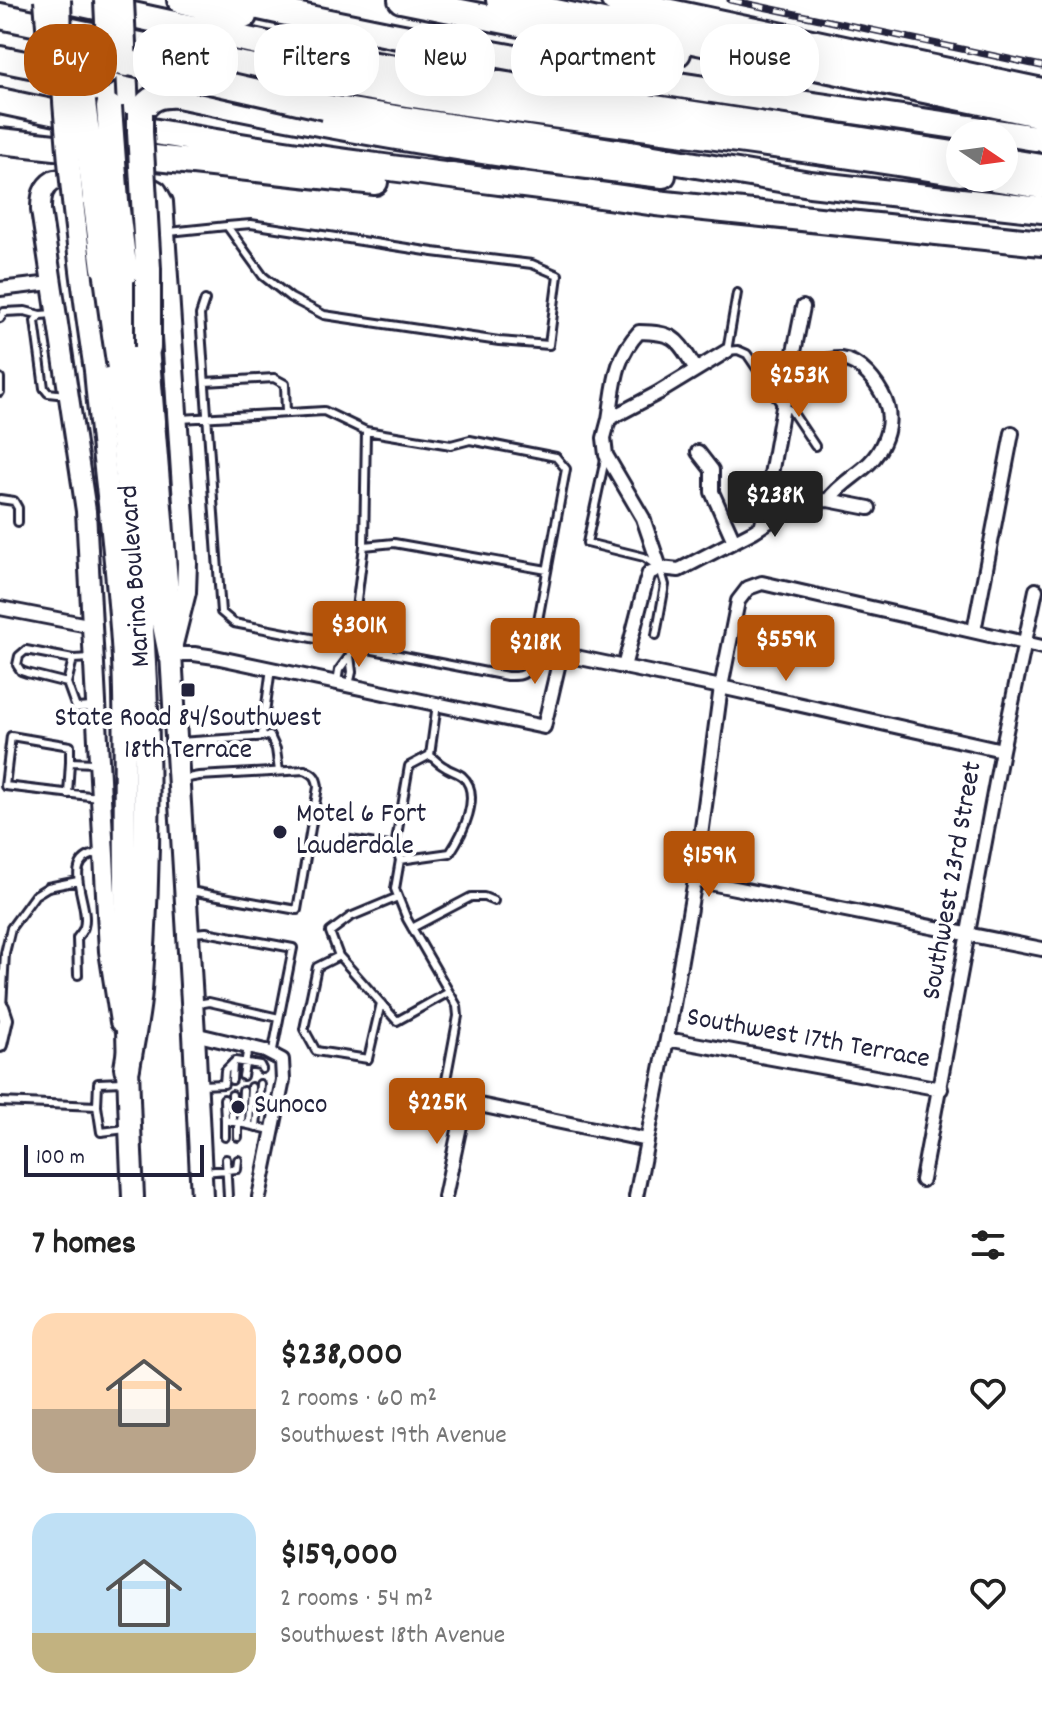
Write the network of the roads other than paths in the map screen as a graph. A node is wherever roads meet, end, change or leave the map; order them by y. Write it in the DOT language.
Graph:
graph roads {
  1 [pos="45,0"];
  2 [pos="62,0"];
  3 [pos="107,0"];
  4 [pos="123,0"];
  5 [pos="180,0"];
  6 [pos="227,0"];
  7 [pos="403,0"];
  8 [pos="499,0"];
  9 [pos="614,0"];
  10 [pos="0,16"];
  11 [pos="61,24"];
  12 [pos="0,59"];
  13 [pos="117,61"];
  14 [pos="24,64"];
  15 [pos="118,66"];
  16 [pos="890,83"];
  17 [pos="1042,91"];
  18 [pos="64,96"];
  19 [pos="80,96"];
  20 [pos="0,101"];
  21 [pos="126,110"];
  22 [pos="1042,115"];
  23 [pos="946,134"];
  24 [pos="1042,139"];
  25 [pos="0,141"];
  26 [pos="1018,145"];
  27 [pos="1042,148"];
  28 [pos="946,153"];
  29 [pos="1018,163"];
  30 [pos="1042,167"];
  31 [pos="946,171"];
  32 [pos="1018,182"];
  33 [pos="810,184"];
  34 [pos="1042,186"];
  35 [pos="656,203"];
  36 [pos="1042,210"];
  37 [pos="227,226"];
  38 [pos="166,232"];
  39 [pos="1042,243"];
  40 [pos="114,270"];
  41 [pos="51,283"];
  42 [pos="0,289"];
  43 [pos="737,293"];
  44 [pos="205,300"];
  45 [pos="803,307"];
  46 [pos="48,314"];
  47 [pos="0,318"];
  48 [pos="148,347"];
  49 [pos="727,351"];
  50 [pos="64,363"];
  51 [pos="41,366"];
  52 [pos="90,369"];
  53 [pos="696,369"];
  54 [pos="0,378"];
  55 [pos="789,378"];
  56 [pos="205,382"];
  57 [pos="0,392"];
  58 [pos="70,396"];
  59 [pos="783,407"];
  60 [pos="286,413"];
  61 [pos="207,417"];
  62 [pos="177,419"];
  63 [pos="609,419"];
  64 [pos="366,431"];
  65 [pos="1012,433"];
  66 [pos="815,446"];
  67 [pos="698,452"];
  68 [pos="606,455"];
  69 [pos="0,499"];
  70 [pos="828,500"];
  71 [pos="869,508"];
  72 [pos="18,522"];
  73 [pos="762,525"];
  74 [pos="734,541"];
  75 [pos="364,546"];
  76 [pos="660,568"];
  77 [pos="547,570"];
  78 [pos="1036,590"];
  79 [pos="0,608"];
  80 [pos="93,626"];
  81 [pos="974,631"];
  82 [pos="656,635"];
  83 [pos="1024,644"];
  84 [pos="1042,647"];
  85 [pos="351,651"];
  86 [pos="171,654"];
  87 [pos="95,658"];
  88 [pos="73,659"];
  89 [pos="624,667"];
  90 [pos="271,668"];
  91 [pos="67,683"];
  92 [pos="343,684"];
  93 [pos="721,687"];
  94 [pos="437,704"];
  95 [pos="97,707"];
  96 [pos="262,735"];
  97 [pos="176,742"];
  98 [pos="1002,750"];
  99 [pos="430,755"];
  100 [pos="70,762"];
  101 [pos="99,763"];
  102 [pos="279,771"];
  103 [pos="178,780"];
  104 [pos="68,794"];
  105 [pos="100,798"];
  106 [pos="344,839"];
  107 [pos="395,847"];
  108 [pos="103,852"];
  109 [pos="400,860"];
  110 [pos="695,880"];
  111 [pos="78,881"];
  112 [pos="185,890"];
  113 [pos="398,897"];
  114 [pos="494,901"];
  115 [pos="412,928"];
  116 [pos="188,933"];
  117 [pos="969,935"];
  118 [pos="1042,949"];
  119 [pos="339,956"];
  120 [pos="78,975"];
  121 [pos="449,992"];
  122 [pos="381,1003"];
  123 [pos="193,1005"];
  124 [pos="2,1007"];
  125 [pos="279,1018"];
  126 [pos="194,1034"];
  127 [pos="667,1039"];
  128 [pos="0,1045"];
  129 [pos="248,1047"];
  130 [pos="277,1057"];
  131 [pos="244,1062"];
  132 [pos="233,1063"];
  133 [pos="253,1064"];
  134 [pos="262,1069"];
  135 [pos="253,1073"];
  136 [pos="127,1075"];
  137 [pos="243,1076"];
  138 [pos="232,1080"];
  139 [pos="446,1080"];
  140 [pos="260,1084"];
  141 [pos="197,1086"];
  142 [pos="251,1087"];
  143 [pos="941,1089"];
  144 [pos="243,1091"];
  145 [pos="232,1095"];
  146 [pos="224,1099"];
  147 [pos="0,1102"];
  148 [pos="97,1106"];
  149 [pos="240,1123"];
  150 [pos="130,1128"];
  151 [pos="273,1130"];
  152 [pos="225,1137"];
  153 [pos="238,1137"];
  154 [pos="647,1140"];
  155 [pos="226,1159"];
  156 [pos="238,1160"];
  157 [pos="227,1170"];
  158 [pos="201,1172"];
  159 [pos="922,1180"];
  160 [pos="133,1197"];
  161 [pos="202,1197"];
  162 [pos="228,1197"];
  163 [pos="259,1197"];
  164 [pos="445,1197"];
  165 [pos="636,1197"];
  1 -- 52 [label="main road, Marina Boulevard, bridge"];
  2 -- 11 [label="main road, Marina Boulevard, bridge"];
  2 -- 28 [label="highway"];
  3 -- 15 [label="highway, bridge"];
  4 -- 15 [label="main road, bridge"];
  5 -- 23 [label="highway"];
  6 -- 24 [label="highway"];
  7 -- 16 [label="highway"];
  8 -- 16 [label="highway"];
  9 -- 17 [label="highway"];
  10 -- 31 [label="highway"];
  12 -- 14 [label="highway"];
  13 -- 33 [label="highway, bridge"];
  15 -- 21 [label="highway"];
  16 -- 22 [label="highway"];
  18 -- 52 [label="main road, Marina Boulevard, bridge"];
  19 -- 40 [label="highway, bridge"];
  20 -- 35 [label="highway"];
  21 -- 33 [label="highway"];
  21 -- 40 [label="highway, bridge"];
  21 -- 48 [label="highway, bridge"];
  25 -- 35 [label="highway"];
  26 -- 27 [label="highway"];
  29 -- 30 [label="highway"];
  32 -- 34 [label="highway"];
  33 -- 36 [label="highway"];
  35 -- 39 [label="highway"];
  37 -- 37 [label="lane"];
  37 -- 38 [label="lane"];
  38 -- 41 [label="main road"];
  38 -- 62 [label="main road"];
  40 -- 86 [label="highway"];
  40 -- 136 [label="highway"];
  41 -- 42 [label="street"];
  41 -- 46 [label="main road"];
  43 -- 49 [label="lane"];
  44 -- 56 [label="lane"];
  45 -- 55 [label="street"];
  46 -- 47 [label="lane"];
  46 -- 50 [label="main road"];
  46 -- 51 [label="lane"];
  48 -- 86 [label="main road, Marina Boulevard"];
  49 -- 53 [label="street"];
  49 -- 59 [label="lane"];
  50 -- 51 [label="lane"];
  50 -- 58 [label="main road"];
  51 -- 58 [label="lane"];
  52 -- 136 [label="main road, Marina Boulevard"];
  53 -- 63 [label="street"];
  53 -- 63 [label="street"];
  54 -- 57 [label="lane"];
  55 -- 59 [label="street"];
  55 -- 70 [label="street"];
  56 -- 60 [label="lane"];
  56 -- 61 [label="lane"];
  58 -- 80 [label="main road"];
  59 -- 66 [label="lane"];
  59 -- 73 [label="street"];
  60 -- 61 [label="lane"];
  60 -- 64 [label="lane"];
  61 -- 62 [label="lane"];
  61 -- 85 [label="lane"];
  62 -- 86 [label="main road"];
  63 -- 68 [label="street"];
  64 -- 75 [label="lane"];
  64 -- 77 [label="lane"];
  65 -- 81 [label="street"];
  67 -- 74 [label="street"];
  68 -- 76 [label="street"];
  68 -- 76 [label="lane"];
  69 -- 72 [label="lane"];
  70 -- 71 [label="street"];
  70 -- 73 [label="street"];
  73 -- 74 [label="street"];
  74 -- 76 [label="street"];
  75 -- 77 [label="lane"];
  75 -- 85 [label="lane"];
  76 -- 82 [label="lane"];
  76 -- 89 [label="street"];
  77 -- 85 [label="lane"];
  78 -- 83 [label="street, Southwest 23rd Street"];
  79 -- 80 [label="street"];
  80 -- 87 [label="main road"];
  81 -- 83 [label="street"];
  81 -- 93 [label="street"];
  83 -- 84 [label="street"];
  83 -- 98 [label="street, Southwest 23rd Street"];
  85 -- 92 [label="lane"];
  85 -- 92 [label="lane"];
  86 -- 90 [label="street"];
  86 -- 97 [label="main road, Marina Boulevard"];
  87 -- 88 [label="lane"];
  87 -- 95 [label="main road"];
  88 -- 91 [label="lane"];
  88 -- 91 [label="lane"];
  89 -- 93 [label="street"];
  89 -- 94 [label="street"];
  90 -- 92 [label="street"];
  90 -- 96 [label="lane"];
  91 -- 95 [label="lane"];
  92 -- 94 [label="street"];
  93 -- 98 [label="street"];
  93 -- 110 [label="street"];
  94 -- 99 [label="lane"];
  95 -- 101 [label="main road"];
  96 -- 97 [label="lane"];
  96 -- 102 [label="lane"];
  97 -- 103 [label="main road, Marina Boulevard"];
  98 -- 117 [label="street, Southwest 23rd Street"];
  99 -- 107 [label="lane"];
  99 -- 109 [label="lane"];
  100 -- 101 [label="lane"];
  100 -- 104 [label="lane"];
  100 -- 104 [label="lane"];
  101 -- 105 [label="main road"];
  102 -- 103 [label="lane"];
  102 -- 112 [label="lane"];
  103 -- 112 [label="main road, Marina Boulevard"];
  104 -- 105 [label="lane"];
  105 -- 108 [label="main road"];
  106 -- 107 [label="lane"];
  107 -- 109 [label="lane"];
  108 -- 111 [label="lane"];
  108 -- 136 [label="main road"];
  109 -- 113 [label="lane"];
  110 -- 117 [label="street"];
  110 -- 127 [label="street"];
  111 -- 120 [label="lane"];
  111 -- 124 [label="lane"];
  112 -- 116 [label="main road, Marina Boulevard"];
  113 -- 115 [label="lane"];
  113 -- 119 [label="lane"];
  114 -- 115 [label="lane"];
  115 -- 121 [label="lane"];
  116 -- 123 [label="main road, Marina Boulevard"];
  116 -- 125 [label="lane"];
  117 -- 118 [label="street"];
  117 -- 143 [label="street, Southwest 23rd Street"];
  119 -- 122 [label="lane"];
  119 -- 122 [label="lane"];
  121 -- 122 [label="lane"];
  121 -- 139 [label="lane"];
  123 -- 125 [label="lane"];
  123 -- 126 [label="main road, Marina Boulevard"];
  124 -- 128 [label="street"];
  125 -- 130 [label="lane"];
  126 -- 129 [label="street"];
  126 -- 141 [label="main road, Marina Boulevard"];
  127 -- 143 [label="street, Southwest 17th Terrace"];
  127 -- 154 [label="street"];
  129 -- 130 [label="street"];
  129 -- 131 [label="lane"];
  130 -- 151 [label="street"];
  131 -- 132 [label="lane"];
  131 -- 133 [label="lane"];
  131 -- 137 [label="lane"];
  132 -- 138 [label="lane"];
  132 -- 141 [label="lane"];
  133 -- 134 [label="lane"];
  133 -- 135 [label="lane"];
  136 -- 148 [label="lane"];
  136 -- 150 [label="main road, Marina Boulevard"];
  140 -- 149 [label="lane"];
  141 -- 158 [label="main road, Marina Boulevard"];
  142 -- 149 [label="lane"];
  143 -- 159 [label="street, Southwest 23rd Street"];
  144 -- 149 [label="lane"];
  145 -- 149 [label="lane"];
  146 -- 149 [label="lane"];
  147 -- 148 [label="lane"];
  148 -- 150 [label="lane"];
  149 -- 151 [label="lane"];
  149 -- 152 [label="lane"];
  149 -- 153 [label="lane"];
  150 -- 160 [label="main road, Marina Boulevard"];
  151 -- 163 [label="street"];
  154 -- 164 [label="street"];
  154 -- 165 [label="street"];
  155 -- 157 [label="lane"];
  156 -- 157 [label="lane"];
  157 -- 158 [label="lane"];
  157 -- 162 [label="lane"];
  158 -- 161 [label="main road, Marina Boulevard"];
}
